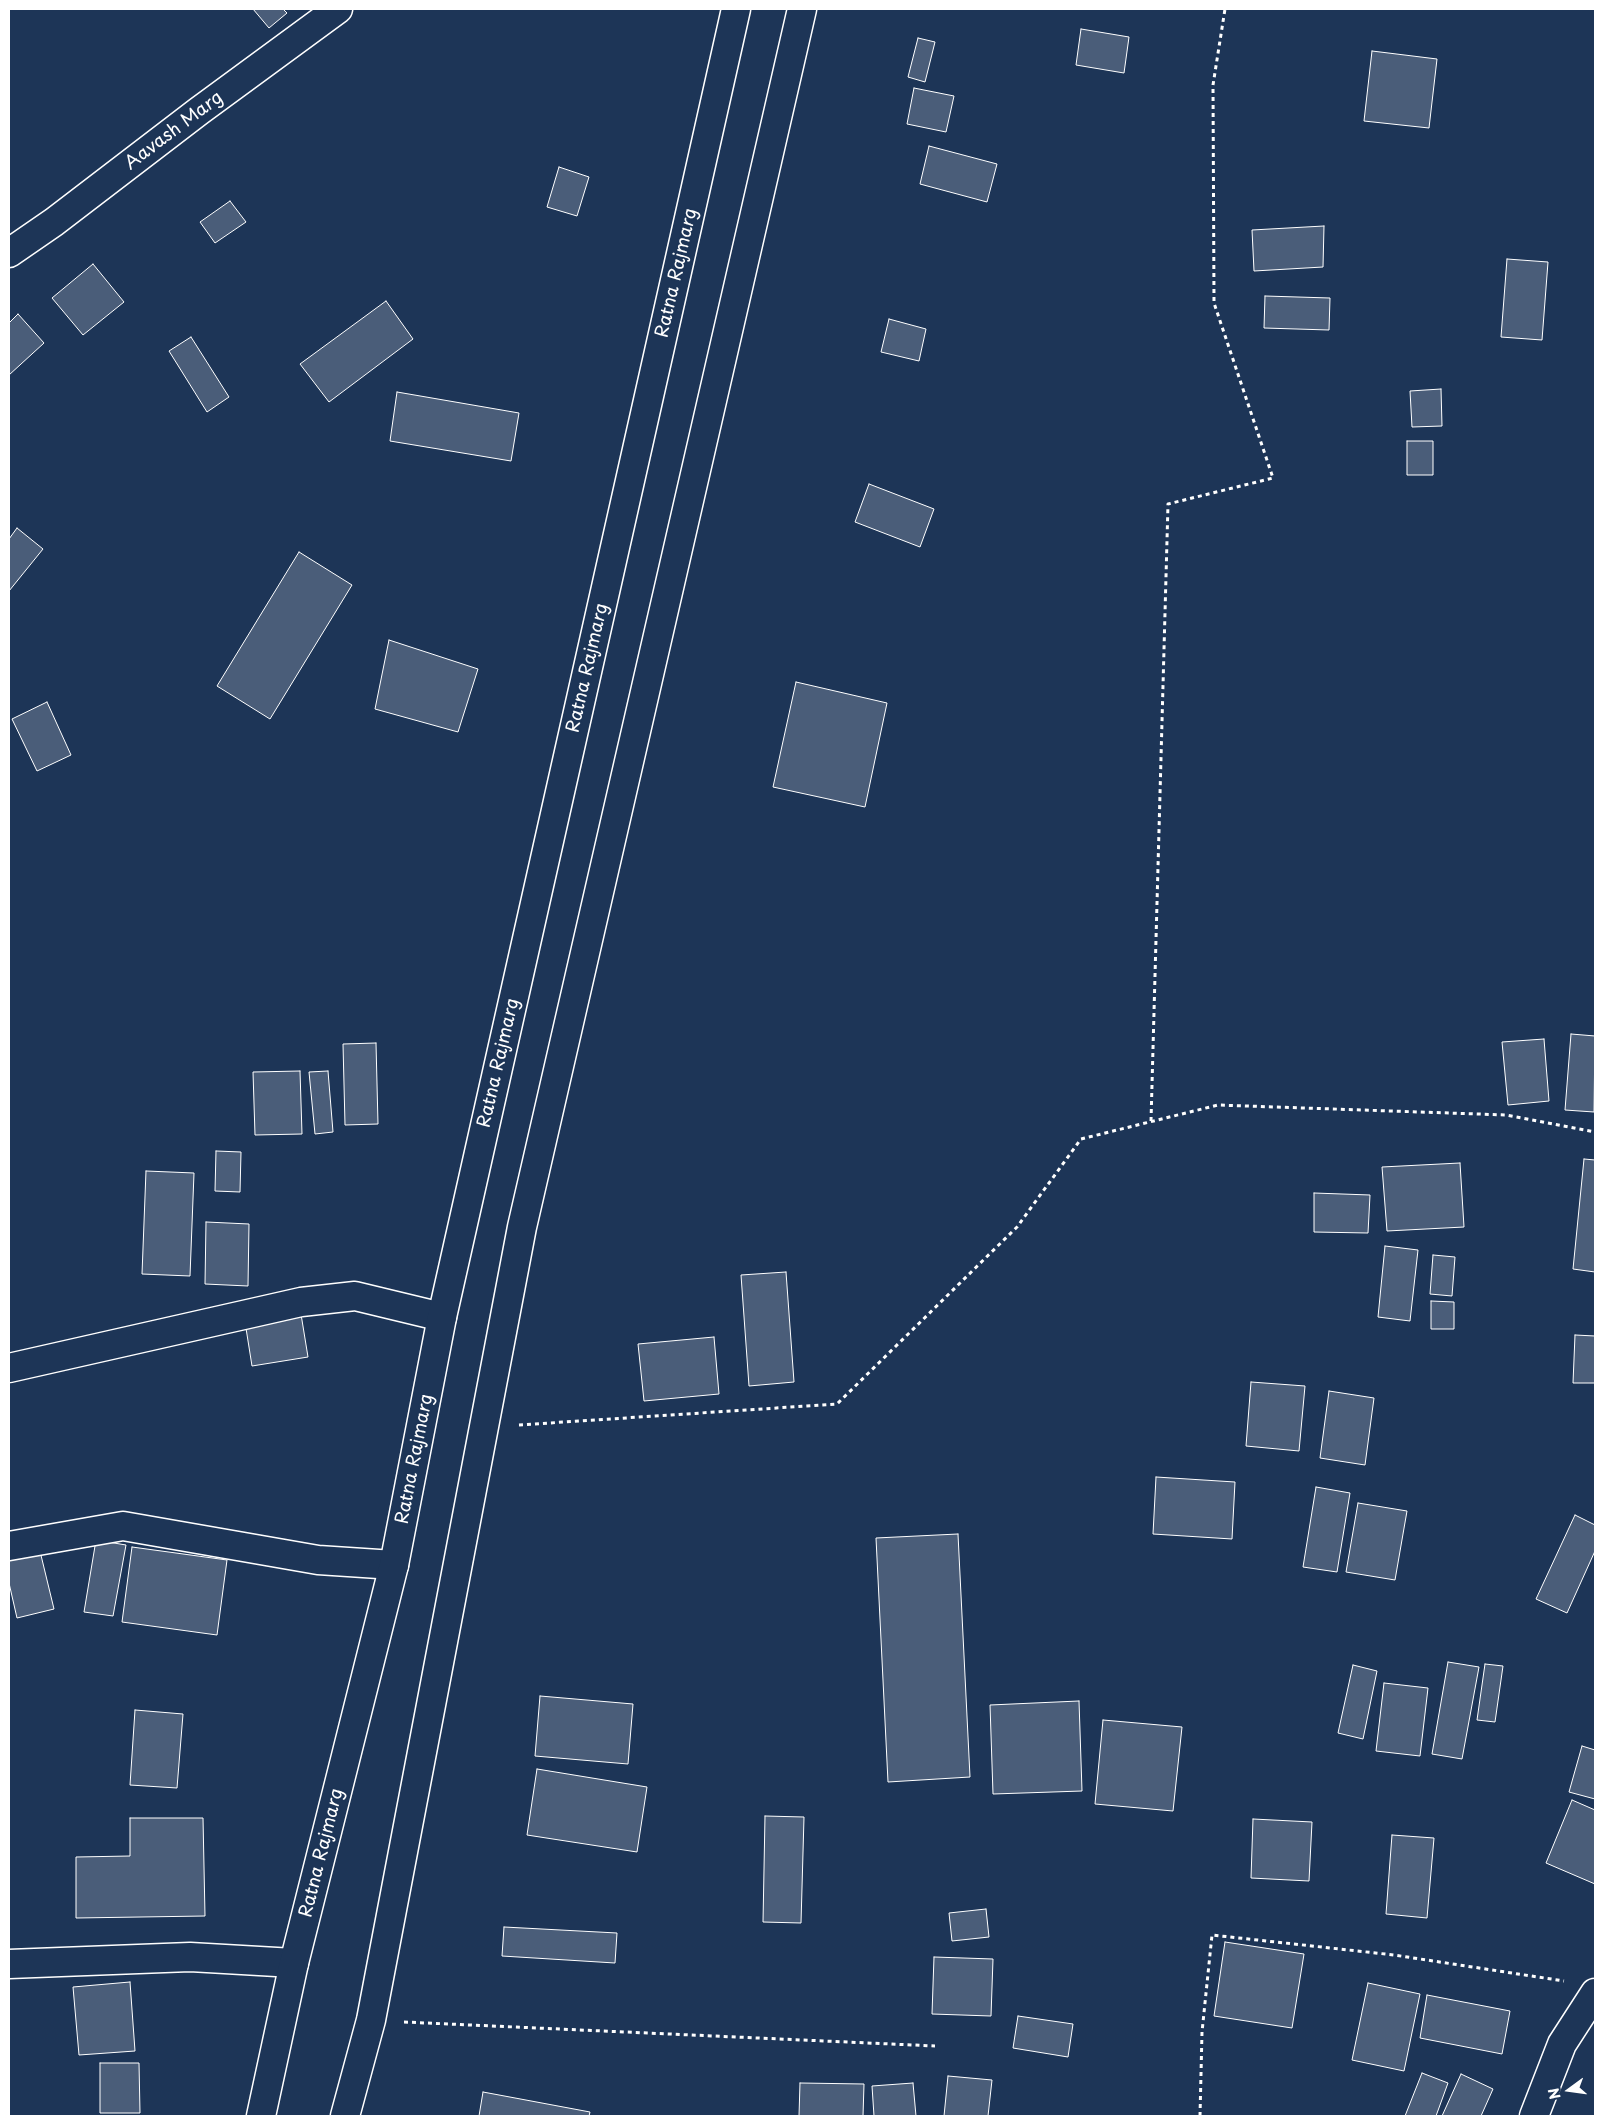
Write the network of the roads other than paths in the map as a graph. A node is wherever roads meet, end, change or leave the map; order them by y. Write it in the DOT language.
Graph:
graph roads {
  1 [pos="338,9"];
  2 [pos="736,9"];
  3 [pos="802,9"];
  4 [pos="9,253"];
  5 [pos="442,1316"];
  6 [pos="9,1368"];
  7 [pos="9,1546"];
  8 [pos="394,1565"];
  9 [pos="294,1963"];
  10 [pos="9,1964"];
  11 [pos="1595,1993"];
  12 [pos="261,2116"];
  13 [pos="345,2116"];
  14 [pos="1534,2116"];
  1 -- 4 [label="main road, Aavash Marg"];
  2 -- 5 [label="main road, Ratna Rajmarg"];
  3 -- 13 [label="main road"];
  5 -- 6 [label="main road"];
  5 -- 8 [label="main road, Ratna Rajmarg"];
  7 -- 8 [label="main road"];
  8 -- 9 [label="main road, Ratna Rajmarg"];
  9 -- 10 [label="main road"];
  9 -- 12 [label="main road, Ratna Rajmarg"];
  11 -- 14 [label="main road"];
}
